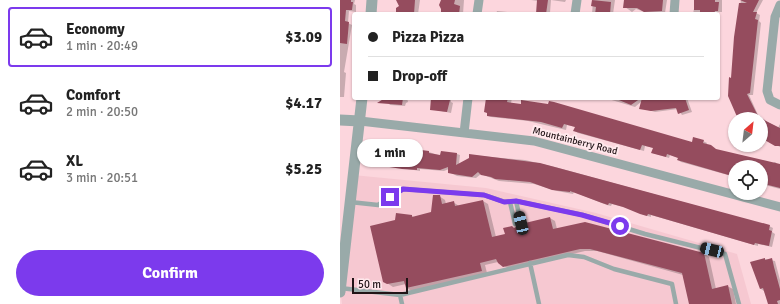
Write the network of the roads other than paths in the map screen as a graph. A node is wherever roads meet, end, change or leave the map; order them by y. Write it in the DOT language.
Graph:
graph roads {
  1 [pos="372,0"];
  2 [pos="479,0"];
  3 [pos="577,0"];
  4 [pos="675,0"];
  5 [pos="780,5"];
  6 [pos="371,12"];
  7 [pos="477,12"];
  8 [pos="575,12"];
  9 [pos="674,12"];
  10 [pos="362,100"];
  11 [pos="468,100"];
  12 [pos="780,105"];
  13 [pos="340,120"];
  14 [pos="360,121"];
  15 [pos="464,133"];
  16 [pos="516,201"];
  17 [pos="350,202"];
  18 [pos="510,202"];
  19 [pos="780,207"];
  20 [pos="529,263"];
  21 [pos="340,288"];
  22 [pos="340,292"];
  23 [pos="400,295"];
  24 [pos="402,304"];
  25 [pos="539,304"];
  26 [pos="676,304"];
  27 [pos="739,304"];
  1 -- 6 [label="street"];
  2 -- 7 [label="street"];
  3 -- 8 [label="street"];
  4 -- 9 [label="street"];
  5 -- 12 [label="street"];
  10 -- 14 [label="street"];
  11 -- 15 [label="street"];
  13 -- 14 [label="street"];
  14 -- 15 [label="street, Mountainberry Road"];
  14 -- 17 [label="street"];
  15 -- 19 [label="street, Mountainberry Road"];
  16 -- 18 [label="lane"];
  16 -- 18 [label="lane"];
  16 -- 27 [label="lane"];
  17 -- 18 [label="lane"];
  17 -- 21 [label="street"];
  20 -- 23 [label="lane"];
  20 -- 25 [label="lane"];
  20 -- 26 [label="lane"];
  21 -- 22 [label="street"];
  21 -- 23 [label="lane"];
  23 -- 24 [label="lane"];
}
